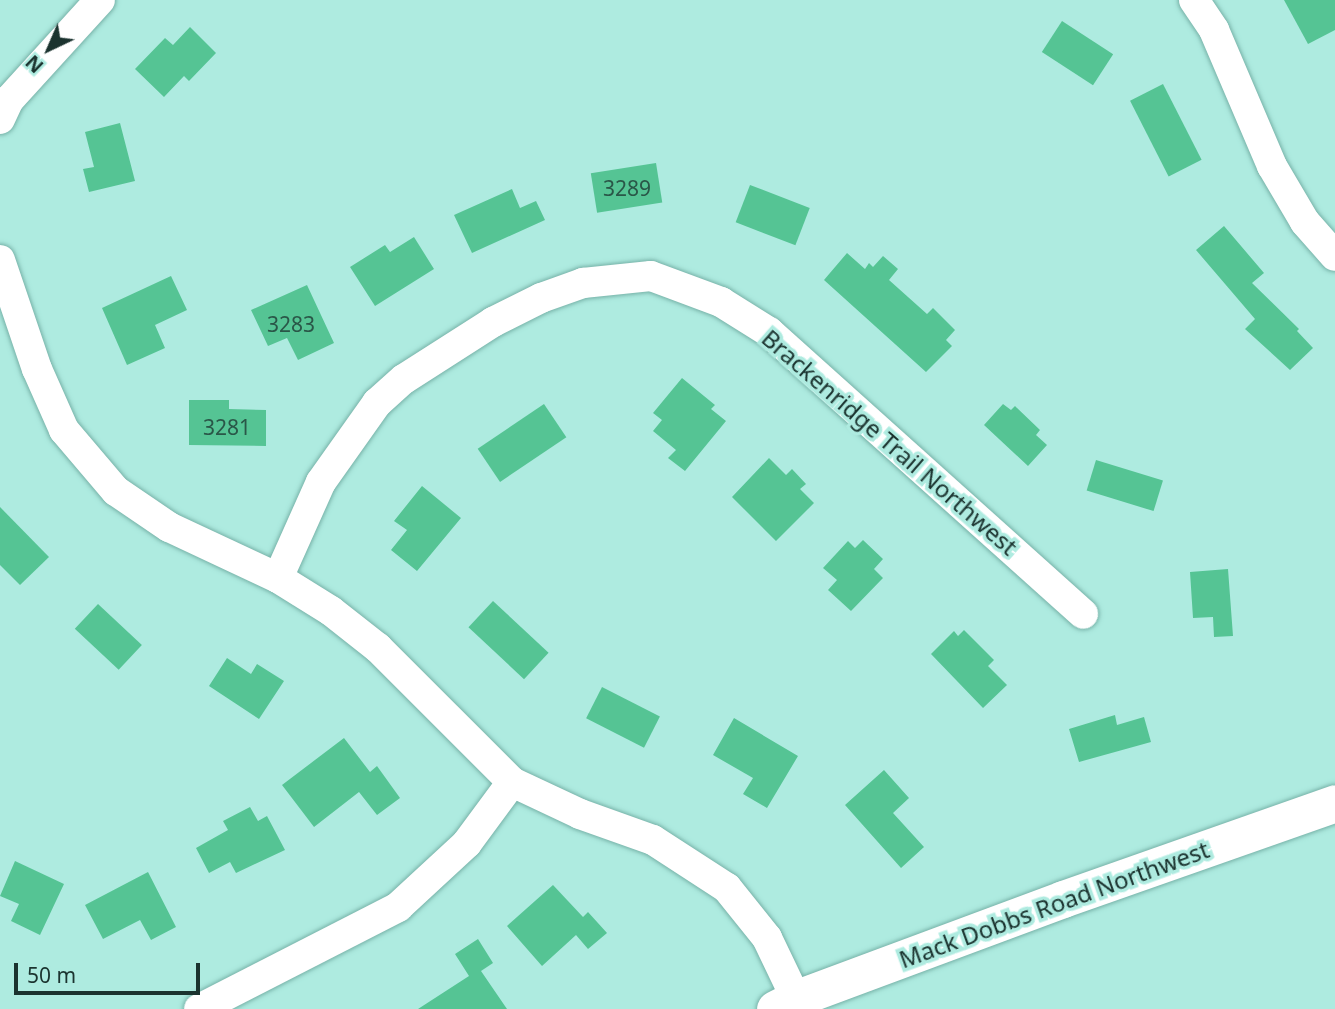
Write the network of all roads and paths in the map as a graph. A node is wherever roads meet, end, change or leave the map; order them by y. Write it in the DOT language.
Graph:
graph roads {
  1 [pos="100,0"];
  2 [pos="1194,0"];
  3 [pos="0,119"];
  4 [pos="1335,256"];
  5 [pos="0,260"];
  6 [pos="278,578"];
  7 [pos="1083,614"];
  8 [pos="512,782"];
  9 [pos="1335,803"];
  10 [pos="791,1005"];
  11 [pos="199,1009"];
  1 -- 3 [label="street"];
  2 -- 4 [label="street"];
  5 -- 6 [label="street"];
  6 -- 7 [label="street, Brackenridge Trail Northwest"];
  6 -- 8 [label="street"];
  8 -- 10 [label="street"];
  8 -- 11 [label="street"];
  9 -- 10 [label="street, Mack Dobbs Road Northwest"];
}
